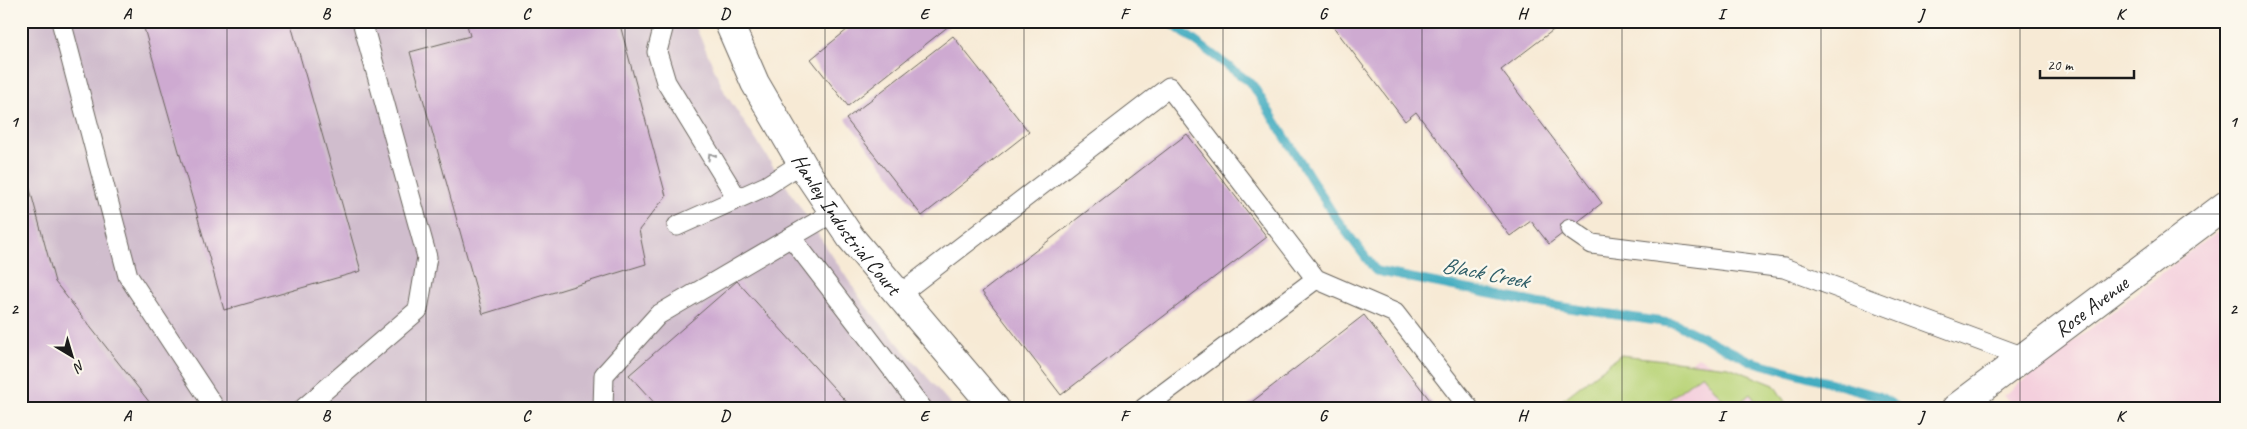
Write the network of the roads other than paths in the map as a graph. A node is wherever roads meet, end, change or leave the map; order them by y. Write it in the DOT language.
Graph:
graph roads {
  1 [pos="61,21"];
  2 [pos="362,21"];
  3 [pos="665,21"];
  4 [pos="728,21"];
  5 [pos="802,163"];
  6 [pos="737,198"];
  7 [pos="2226,205"];
  8 [pos="834,212"];
  9 [pos="677,226"];
  10 [pos="1570,228"];
  11 [pos="791,237"];
  12 [pos="1316,279"];
  13 [pos="900,294"];
  14 [pos="2024,357"];
  15 [pos="215,408"];
  16 [pos="304,408"];
  17 [pos="603,408"];
  18 [pos="922,408"];
  19 [pos="995,408"];
  20 [pos="1144,408"];
  21 [pos="1469,408"];
  22 [pos="1956,408"];
  1 -- 15 [label="lane"];
  2 -- 16 [label="lane"];
  6 -- 3 [label="lane, one-way"];
  4 -- 5 [label="street, Hanley Industrial Court"];
  5 -- 6 [label="lane"];
  5 -- 8 [label="street, Hanley Industrial Court"];
  6 -- 9 [label="lane"];
  7 -- 14 [label="street, Rose Avenue"];
  8 -- 11 [label="lane"];
  8 -- 13 [label="street, Hanley Industrial Court"];
  10 -- 14 [label="lane"];
  11 -- 17 [label="lane"];
  11 -- 18 [label="lane"];
  12 -- 13 [label="lane"];
  12 -- 20 [label="lane"];
  12 -- 21 [label="lane"];
  13 -- 19 [label="street, Hanley Industrial Court"];
  14 -- 22 [label="street, Rose Avenue"];
}
